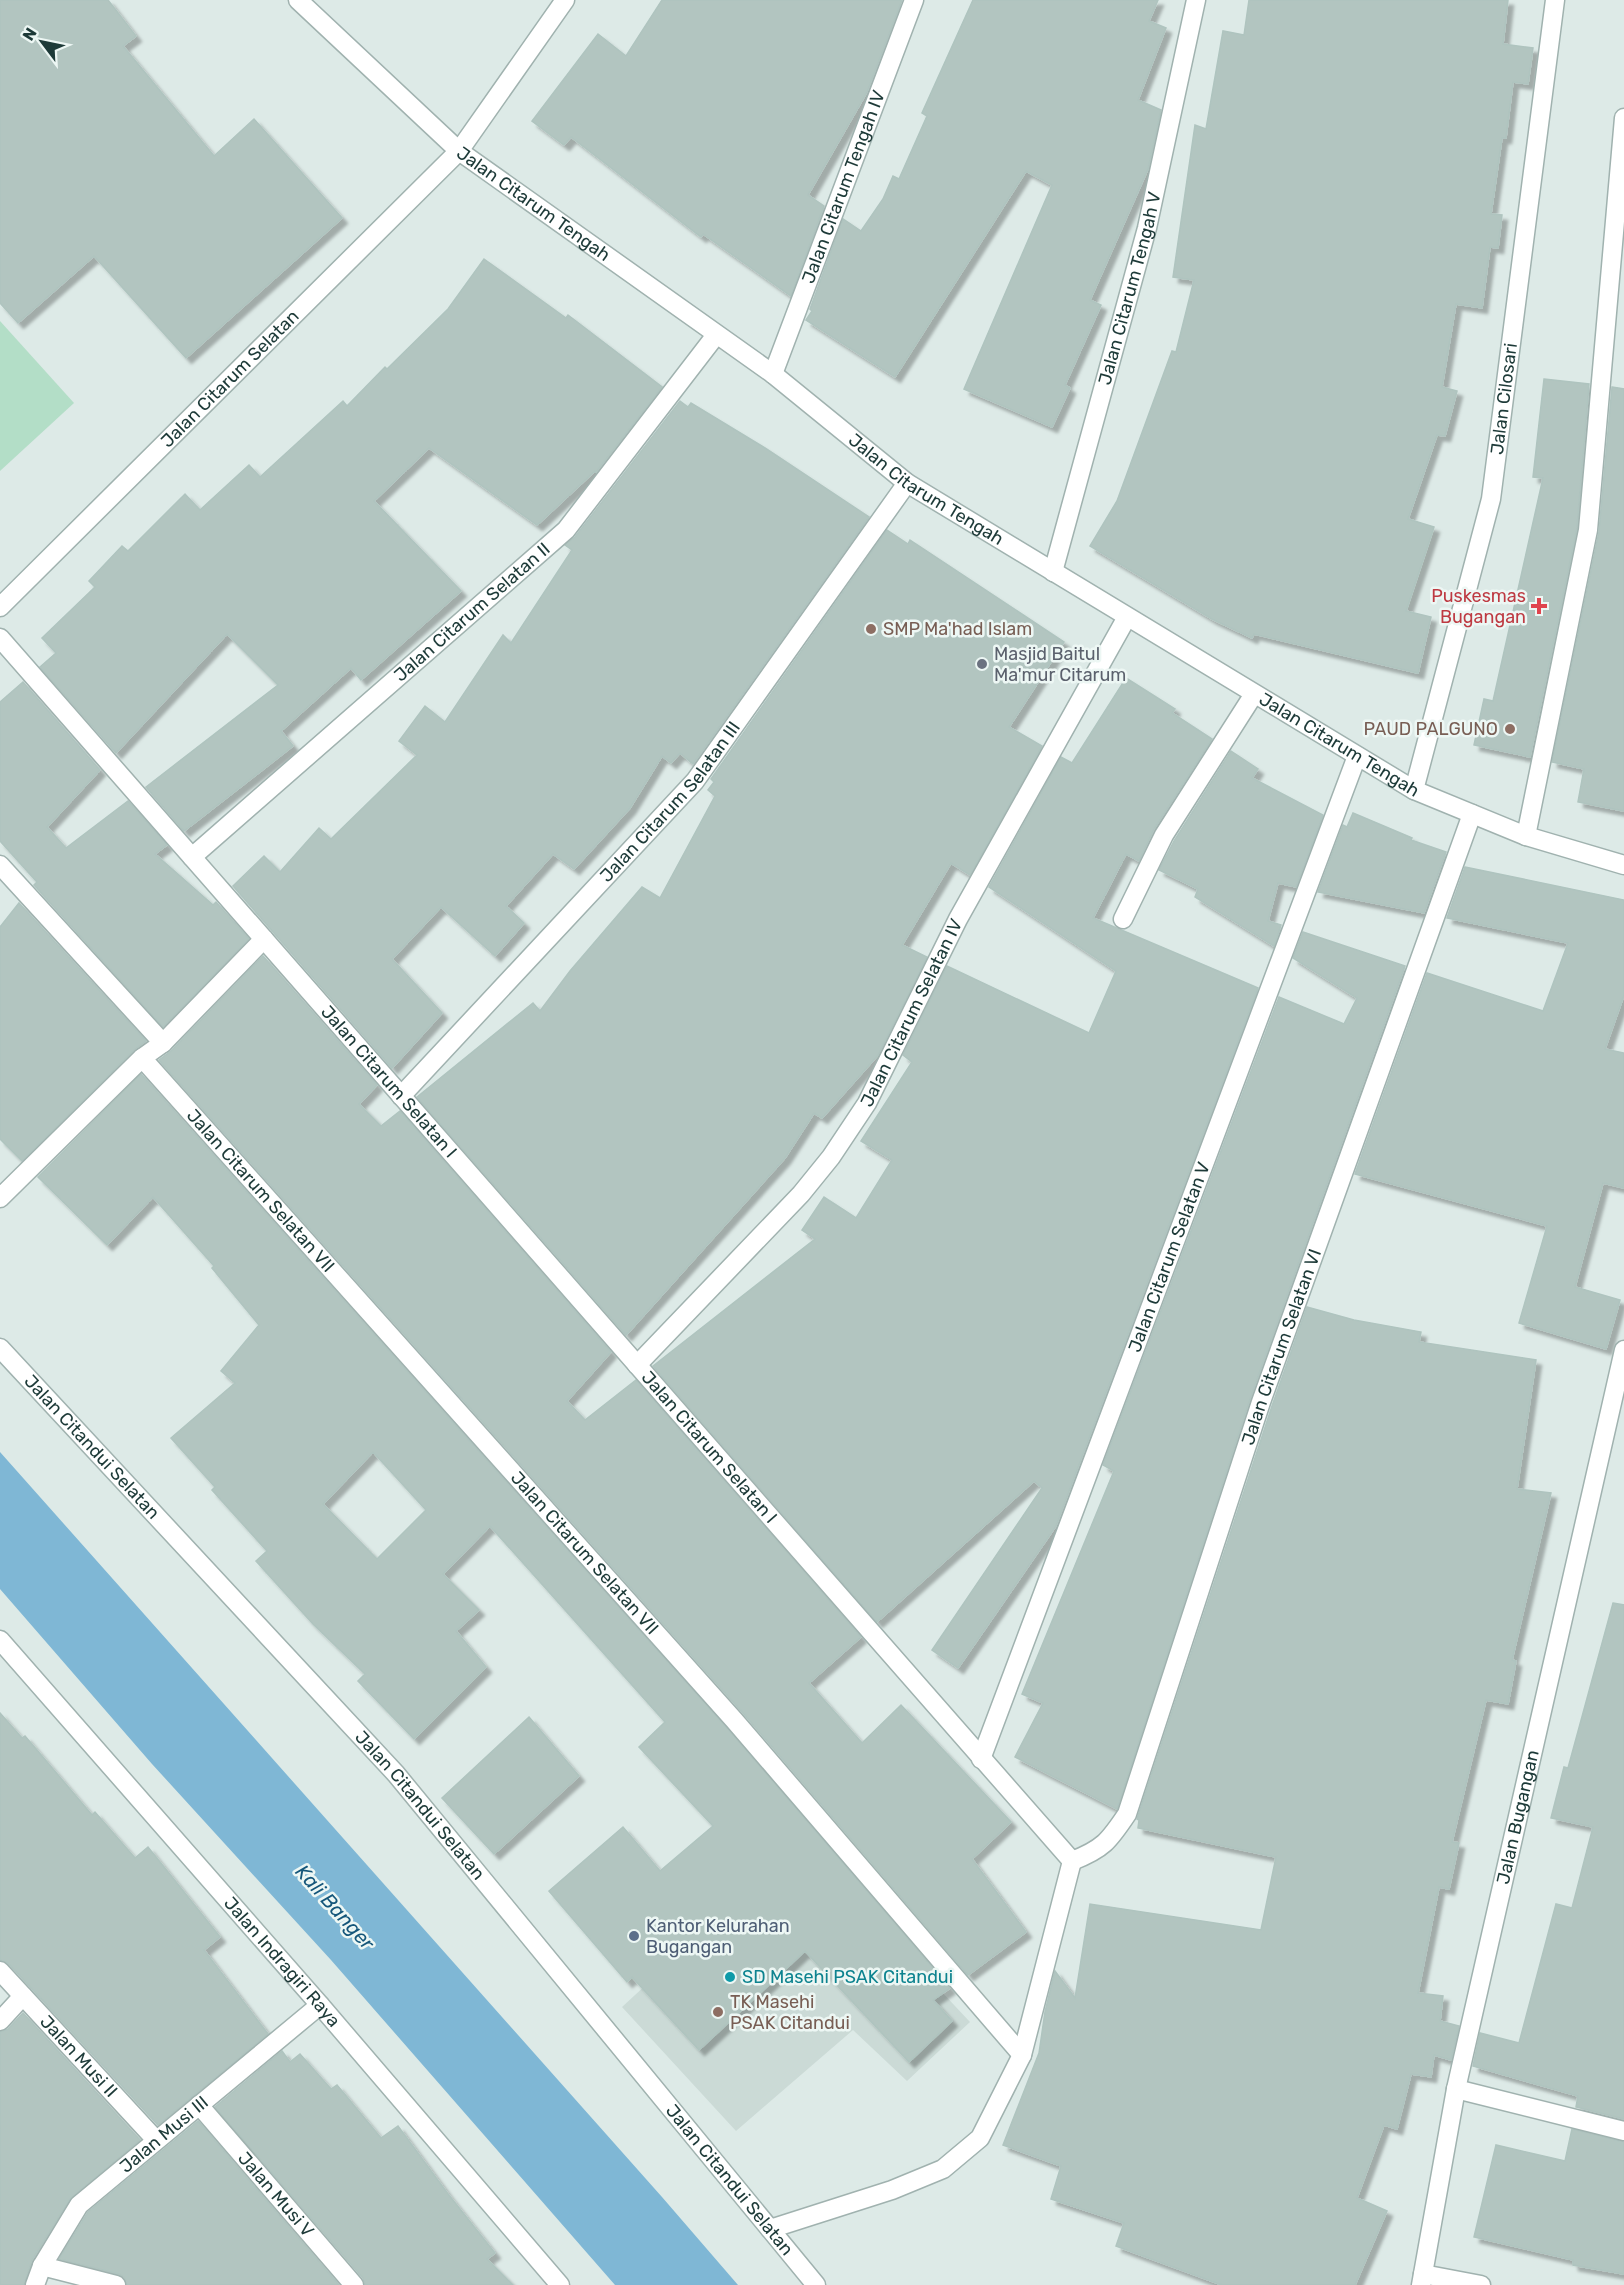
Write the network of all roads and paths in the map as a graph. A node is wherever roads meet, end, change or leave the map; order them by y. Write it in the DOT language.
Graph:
graph roads {
  1 [pos="298,0"];
  2 [pos="565,0"];
  3 [pos="914,0"];
  4 [pos="1196,0"];
  5 [pos="1555,0"];
  6 [pos="1624,118"];
  7 [pos="459,151"];
  8 [pos="716,335"];
  9 [pos="773,375"];
  10 [pos="907,483"];
  11 [pos="1053,572"];
  12 [pos="0,607"];
  13 [pos="1127,617"];
  14 [pos="0,638"];
  15 [pos="1254,694"];
  16 [pos="1357,756"];
  17 [pos="1414,790"];
  18 [pos="1472,814"];
  19 [pos="1526,836"];
  20 [pos="192,857"];
  21 [pos="0,865"];
  22 [pos="1624,865"];
  23 [pos="1123,919"];
  24 [pos="264,939"];
  25 [pos="163,1043"];
  26 [pos="142,1058"];
  27 [pos="401,1096"];
  28 [pos="0,1198"];
  29 [pos="0,1348"];
  30 [pos="1624,1350"];
  31 [pos="637,1365"];
  32 [pos="0,1640"];
  33 [pos="981,1759"];
  34 [pos="1072,1861"];
  35 [pos="0,1971"];
  36 [pos="23,1996"];
  37 [pos="320,2005"];
  38 [pos="0,2021"];
  39 [pos="1022,2055"];
  40 [pos="1456,2089"];
  41 [pos="199,2104"];
  42 [pos="1624,2131"];
  43 [pos="156,2140"];
  44 [pos="770,2229"];
  45 [pos="42,2266"];
  46 [pos="1422,2279"];
  47 [pos="35,2285"];
  48 [pos="116,2285"];
  49 [pos="354,2285"];
  50 [pos="560,2285"];
  51 [pos="816,2285"];
  52 [pos="1481,2285"];
  1 -- 7 [label="street, Jalan Citarum Tengah"];
  2 -- 7 [label="street, Jalan Citarum Selatan"];
  3 -- 9 [label="street, Jalan Citarum Tengah IV"];
  4 -- 11 [label="street, Jalan Citarum Tengah V"];
  5 -- 17 [label="street, Jalan Cilosari"];
  6 -- 19 [label="street"];
  7 -- 8 [label="street, Jalan Citarum Tengah"];
  7 -- 12 [label="street, Jalan Citarum Selatan"];
  8 -- 9 [label="street, Jalan Citarum Tengah"];
  8 -- 20 [label="street, Jalan Citarum Selatan II"];
  9 -- 10 [label="street, Jalan Citarum Tengah"];
  10 -- 11 [label="street, Jalan Citarum Tengah"];
  10 -- 27 [label="street, Jalan Citarum Selatan III"];
  11 -- 13 [label="street, Jalan Citarum Tengah"];
  13 -- 15 [label="street, Jalan Citarum Tengah"];
  13 -- 31 [label="street, Jalan Citarum Selatan IV"];
  14 -- 20 [label="street, Jalan Citarum Selatan I"];
  15 -- 16 [label="street, Jalan Citarum Tengah"];
  15 -- 23 [label="street"];
  16 -- 17 [label="street, Jalan Citarum Tengah"];
  16 -- 33 [label="street, Jalan Citarum Selatan V"];
  17 -- 18 [label="street, Jalan Citarum Tengah"];
  18 -- 19 [label="street, Jalan Citarum Tengah"];
  18 -- 34 [label="street, Jalan Citarum Selatan VI"];
  19 -- 22 [label="street, Jalan Citarum Tengah"];
  20 -- 24 [label="street, Jalan Citarum Selatan I"];
  21 -- 25 [label="street"];
  24 -- 25 [label="street"];
  24 -- 27 [label="street, Jalan Citarum Selatan I"];
  25 -- 26 [label="street"];
  26 -- 28 [label="street"];
  26 -- 39 [label="street, Jalan Citarum Selatan VII"];
  27 -- 31 [label="street, Jalan Citarum Selatan I"];
  29 -- 44 [label="street, Jalan Citandui Selatan"];
  30 -- 40 [label="street, Jalan Bugangan"];
  31 -- 33 [label="street, Jalan Citarum Selatan I"];
  32 -- 37 [label="street, Jalan Indragiri Raya"];
  33 -- 34 [label="street, Jalan Citarum Selatan I"];
  34 -- 39 [label="street"];
  35 -- 36 [label="street, Jalan Musi II"];
  36 -- 38 [label="street"];
  36 -- 43 [label="street, Jalan Musi II"];
  37 -- 41 [label="street, Jalan Musi III"];
  37 -- 50 [label="street, Jalan Indragiri Raya"];
  39 -- 44 [label="street"];
  40 -- 42 [label="street"];
  40 -- 46 [label="street, Jalan Bugangan"];
  41 -- 43 [label="street, Jalan Musi III"];
  41 -- 49 [label="street, Jalan Musi V"];
  43 -- 45 [label="street, Jalan Musi III"];
  44 -- 51 [label="street, Jalan Citandui Selatan"];
  45 -- 47 [label="street, Jalan Musi III"];
  45 -- 48 [label="street"];
  46 -- 52 [label="street"];
}
